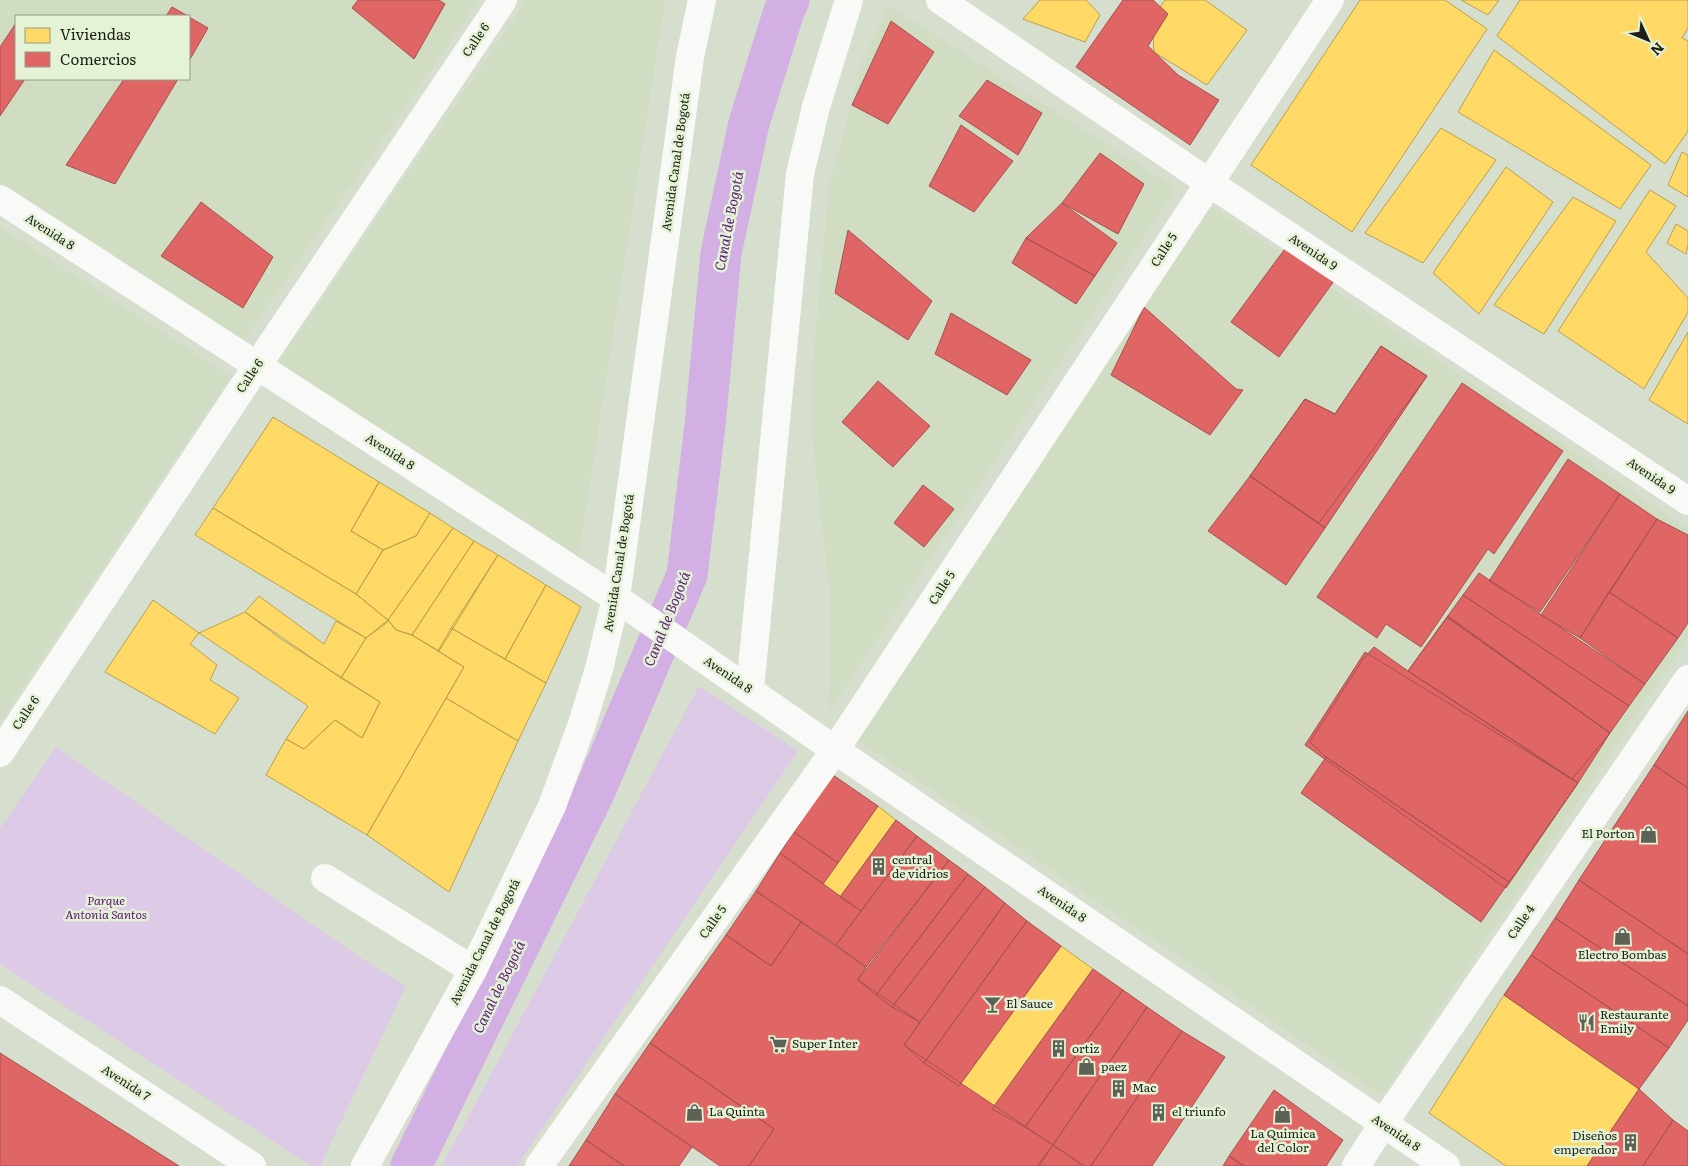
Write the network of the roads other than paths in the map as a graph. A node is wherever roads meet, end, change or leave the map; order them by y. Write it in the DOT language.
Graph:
graph roads {
  1 [pos="503,0"];
  2 [pos="702,0"];
  3 [pos="849,0"];
  4 [pos="940,0"];
  5 [pos="1330,0"];
  6 [pos="1208,182"];
  7 [pos="0,199"];
  8 [pos="257,366"];
  9 [pos="1688,500"];
  10 [pos="616,598"];
  11 [pos="1688,679"];
  12 [pos="750,689"];
  13 [pos="835,750"];
  14 [pos="0,753"];
  15 [pos="325,878"];
  16 [pos="473,970"];
  17 [pos="0,1000"];
  18 [pos="1383,1124"];
  19 [pos="252,1166"];
  20 [pos="365,1166"];
  21 [pos="539,1166"];
  22 [pos="1356,1166"];
  23 [pos="1446,1166"];
  1 -- 8 [label="street, Calle 6"];
  2 -- 10 [label="street, Avenida Canal de Bogotá"];
  3 -- 12 [label="street"];
  4 -- 6 [label="street, Avenida 9"];
  5 -- 6 [label="street, Calle 5"];
  6 -- 9 [label="street, Avenida 9"];
  6 -- 13 [label="street, Calle 5"];
  7 -- 8 [label="street, Avenida 8"];
  8 -- 10 [label="street, Avenida 8"];
  8 -- 14 [label="street, Calle 6"];
  10 -- 12 [label="street, Avenida 8"];
  10 -- 16 [label="street, Avenida Canal de Bogotá"];
  11 -- 18 [label="street, Calle 4"];
  12 -- 13 [label="street, Avenida 8"];
  13 -- 18 [label="street, Avenida 8"];
  13 -- 21 [label="street, Calle 5"];
  15 -- 16 [label="street"];
  16 -- 20 [label="street, Avenida Canal de Bogotá"];
  17 -- 19 [label="street, Avenida 7"];
  18 -- 22 [label="street, Calle 4"];
  18 -- 23 [label="street, Avenida 8"];
}
